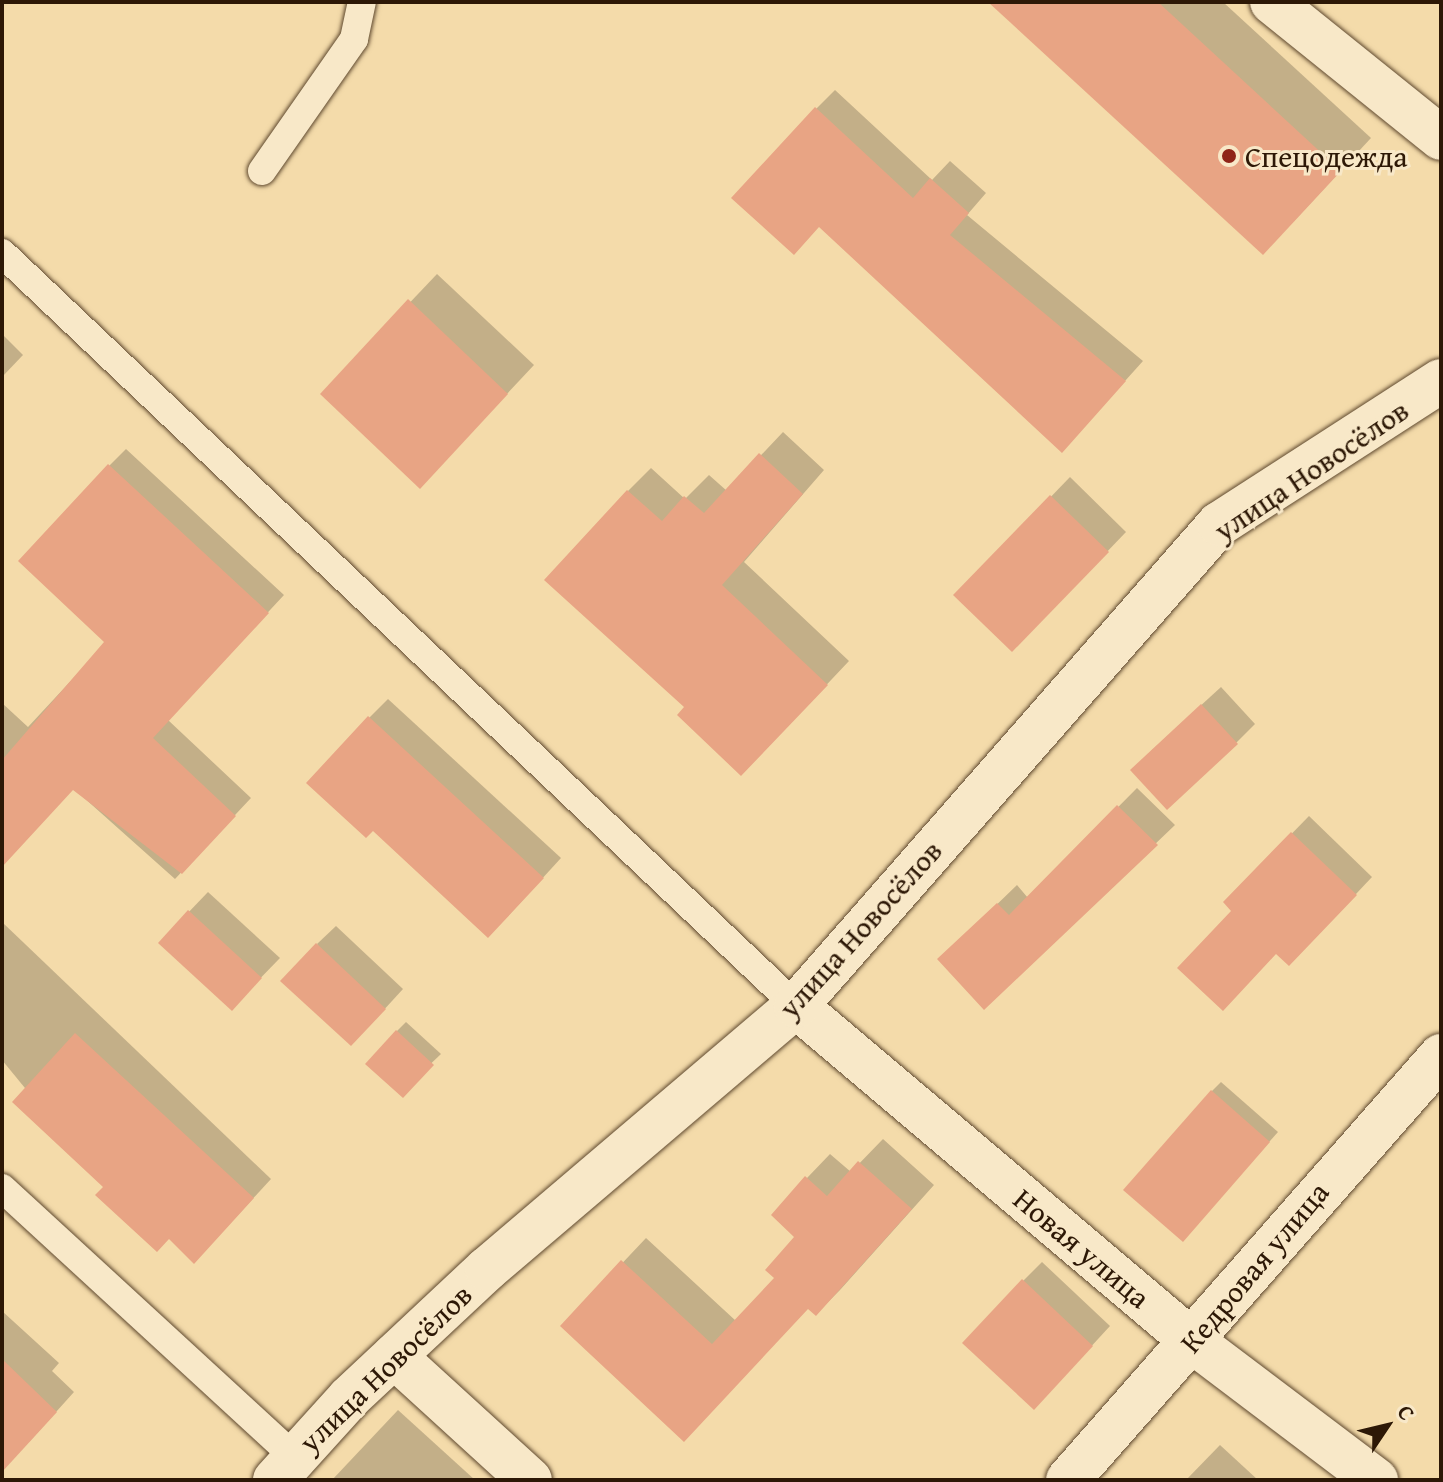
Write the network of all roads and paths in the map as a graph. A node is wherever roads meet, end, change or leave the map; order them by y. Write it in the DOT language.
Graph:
graph roads {
  1 [pos="362,2"];
  2 [pos="1272,2"];
  3 [pos="1441,138"];
  4 [pos="262,171"];
  5 [pos="2,253"];
  6 [pos="1441,381"];
  7 [pos="796,1006"];
  8 [pos="1441,1056"];
  9 [pos="2,1188"];
  10 [pos="1192,1341"];
  11 [pos="394,1356"];
  12 [pos="285,1469"];
  13 [pos="530,1480"];
  14 [pos="1068,1480"];
  15 [pos="1376,1480"];
  1 -- 4 [label="lane"];
  2 -- 3 [label="street"];
  5 -- 7 [label="lane"];
  6 -- 7 [label="street, улица Новосёлов"];
  7 -- 10 [label="street, Новая улица"];
  7 -- 11 [label="street, улица Новосёлов"];
  8 -- 10 [label="street, Кедровая улица"];
  9 -- 12 [label="lane"];
  10 -- 14 [label="street, Кедровая улица"];
  10 -- 15 [label="street, Новая улица"];
  11 -- 12 [label="street, улица Новосёлов"];
  11 -- 13 [label="street"];
}
